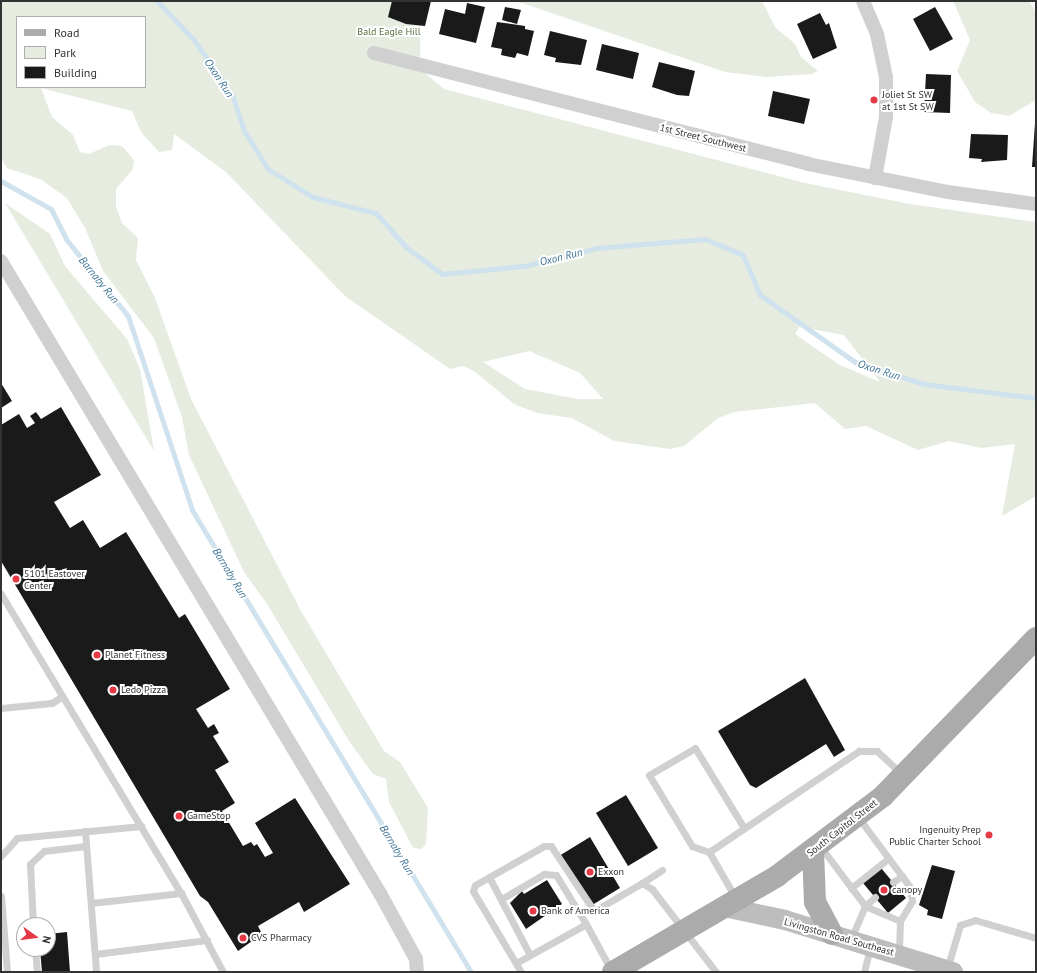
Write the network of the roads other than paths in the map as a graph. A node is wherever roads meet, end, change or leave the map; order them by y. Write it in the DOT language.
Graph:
graph roads {
  1 [pos="863,1"];
  2 [pos="374,53"];
  3 [pos="875,178"];
  4 [pos="1036,204"];
  5 [pos="1,261"];
  6 [pos="1,594"];
  7 [pos="1036,638"];
  8 [pos="61,697"];
  9 [pos="1,708"];
  10 [pos="904,776"];
  11 [pos="858,816"];
  12 [pos="141,826"];
  13 [pos="744,828"];
  14 [pos="85,831"];
  15 [pos="86,846"];
  16 [pos="816,848"];
  17 [pos="709,852"];
  18 [pos="1,856"];
  19 [pos="889,858"];
  20 [pos="662,870"];
  21 [pos="902,876"];
  22 [pos="489,877"];
  23 [pos="893,882"];
  24 [pos="642,883"];
  25 [pos="851,888"];
  26 [pos="181,893"];
  27 [pos="1,896"];
  28 [pos="875,897"];
  29 [pos="503,898"];
  30 [pos="91,903"];
  31 [pos="730,904"];
  32 [pos="865,906"];
  33 [pos="1,908"];
  34 [pos="33,917"];
  35 [pos="900,921"];
  36 [pos="586,924"];
  37 [pos="682,932"];
  38 [pos="841,937"];
  39 [pos="1036,938"];
  40 [pos="207,940"];
  41 [pos="871,945"];
  42 [pos="95,954"];
  43 [pos="899,954"];
  44 [pos="530,955"];
  45 [pos="36,957"];
  46 [pos="516,963"];
  47 [pos="950,971"];
  48 [pos="7,972"];
  49 [pos="37,972"];
  50 [pos="96,972"];
  51 [pos="223,972"];
  52 [pos="417,972"];
  53 [pos="521,972"];
  54 [pos="612,972"];
  55 [pos="716,972"];
  56 [pos="864,972"];
  1 -- 3 [label="street"];
  2 -- 3 [label="street, 1st Street Southwest"];
  3 -- 4 [label="street, 1st Street Southwest"];
  5 -- 52 [label="street"];
  6 -- 8 [label="lane"];
  7 -- 10 [label="main road, South Capitol Street"];
  8 -- 9 [label="lane"];
  8 -- 12 [label="lane"];
  10 -- 11 [label="main road, South Capitol Street"];
  10 -- 13 [label="lane"];
  11 -- 16 [label="main road, South Capitol Street"];
  11 -- 19 [label="lane"];
  12 -- 14 [label="lane"];
  12 -- 26 [label="lane"];
  13 -- 17 [label="lane"];
  13 -- 17 [label="lane"];
  14 -- 15 [label="lane"];
  14 -- 18 [label="lane"];
  15 -- 30 [label="lane"];
  15 -- 34 [label="lane"];
  16 -- 25 [label="lane"];
  16 -- 31 [label="main road, South Capitol Street"];
  16 -- 38 [label="main road"];
  17 -- 31 [label="lane"];
  19 -- 21 [label="lane"];
  19 -- 25 [label="lane"];
  20 -- 24 [label="lane"];
  21 -- 23 [label="lane"];
  21 -- 35 [label="lane"];
  22 -- 24 [label="lane"];
  22 -- 29 [label="lane"];
  22 -- 46 [label="lane"];
  24 -- 37 [label="lane"];
  25 -- 32 [label="lane"];
  26 -- 30 [label="lane"];
  26 -- 40 [label="lane"];
  27 -- 33 [label="lane"];
  28 -- 32 [label="lane"];
  29 -- 36 [label="lane"];
  29 -- 44 [label="lane"];
  30 -- 42 [label="lane"];
  31 -- 37 [label="main road, South Capitol Street"];
  31 -- 38 [label="street, Livingston Road Southeast"];
  32 -- 35 [label="lane"];
  32 -- 38 [label="lane"];
  33 -- 48 [label="lane"];
  35 -- 43 [label="lane"];
  36 -- 44 [label="lane"];
  36 -- 54 [label="lane"];
  37 -- 54 [label="main road, South Capitol Street"];
  37 -- 55 [label="lane"];
  38 -- 41 [label="street, Livingston Road Southeast"];
  39 -- 47 [label="lane"];
  40 -- 42 [label="lane"];
  40 -- 51 [label="lane"];
  41 -- 43 [label="street, Livingston Road Southeast"];
  41 -- 56 [label="lane"];
  42 -- 50 [label="lane"];
  43 -- 47 [label="street, Livingston Road Southeast"];
  44 -- 46 [label="lane"];
  45 -- 49 [label="lane"];
  46 -- 53 [label="lane"];
}
